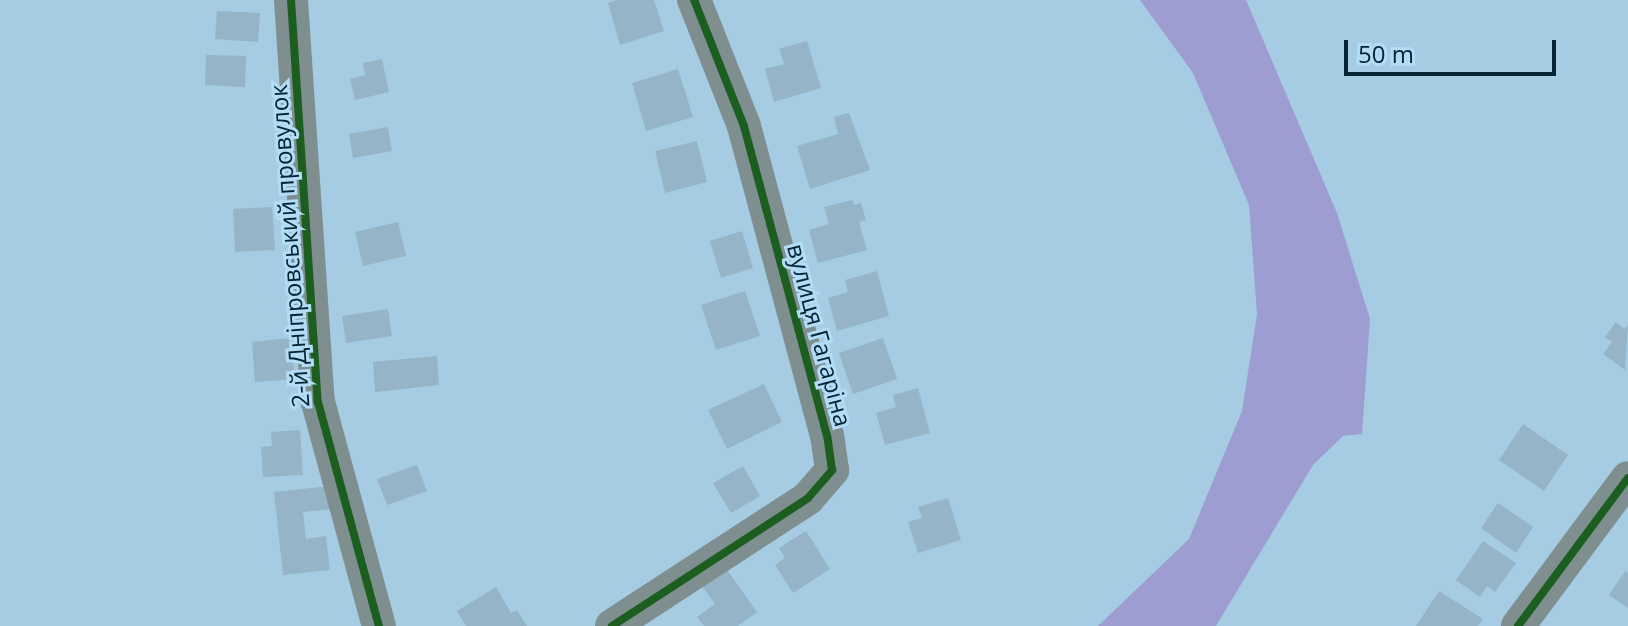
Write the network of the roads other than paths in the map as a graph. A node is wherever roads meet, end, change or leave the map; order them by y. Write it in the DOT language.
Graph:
graph roads {
  1 [pos="291,0"];
  2 [pos="694,0"];
  3 [pos="1628,478"];
  4 [pos="379,626"];
  5 [pos="612,626"];
  6 [pos="1518,626"];
  1 -- 4 [label="street, 2-й Дніпровський провулок"];
  2 -- 5 [label="street, вулиця Гагаріна"];
  3 -- 6 [label="street"];
}
